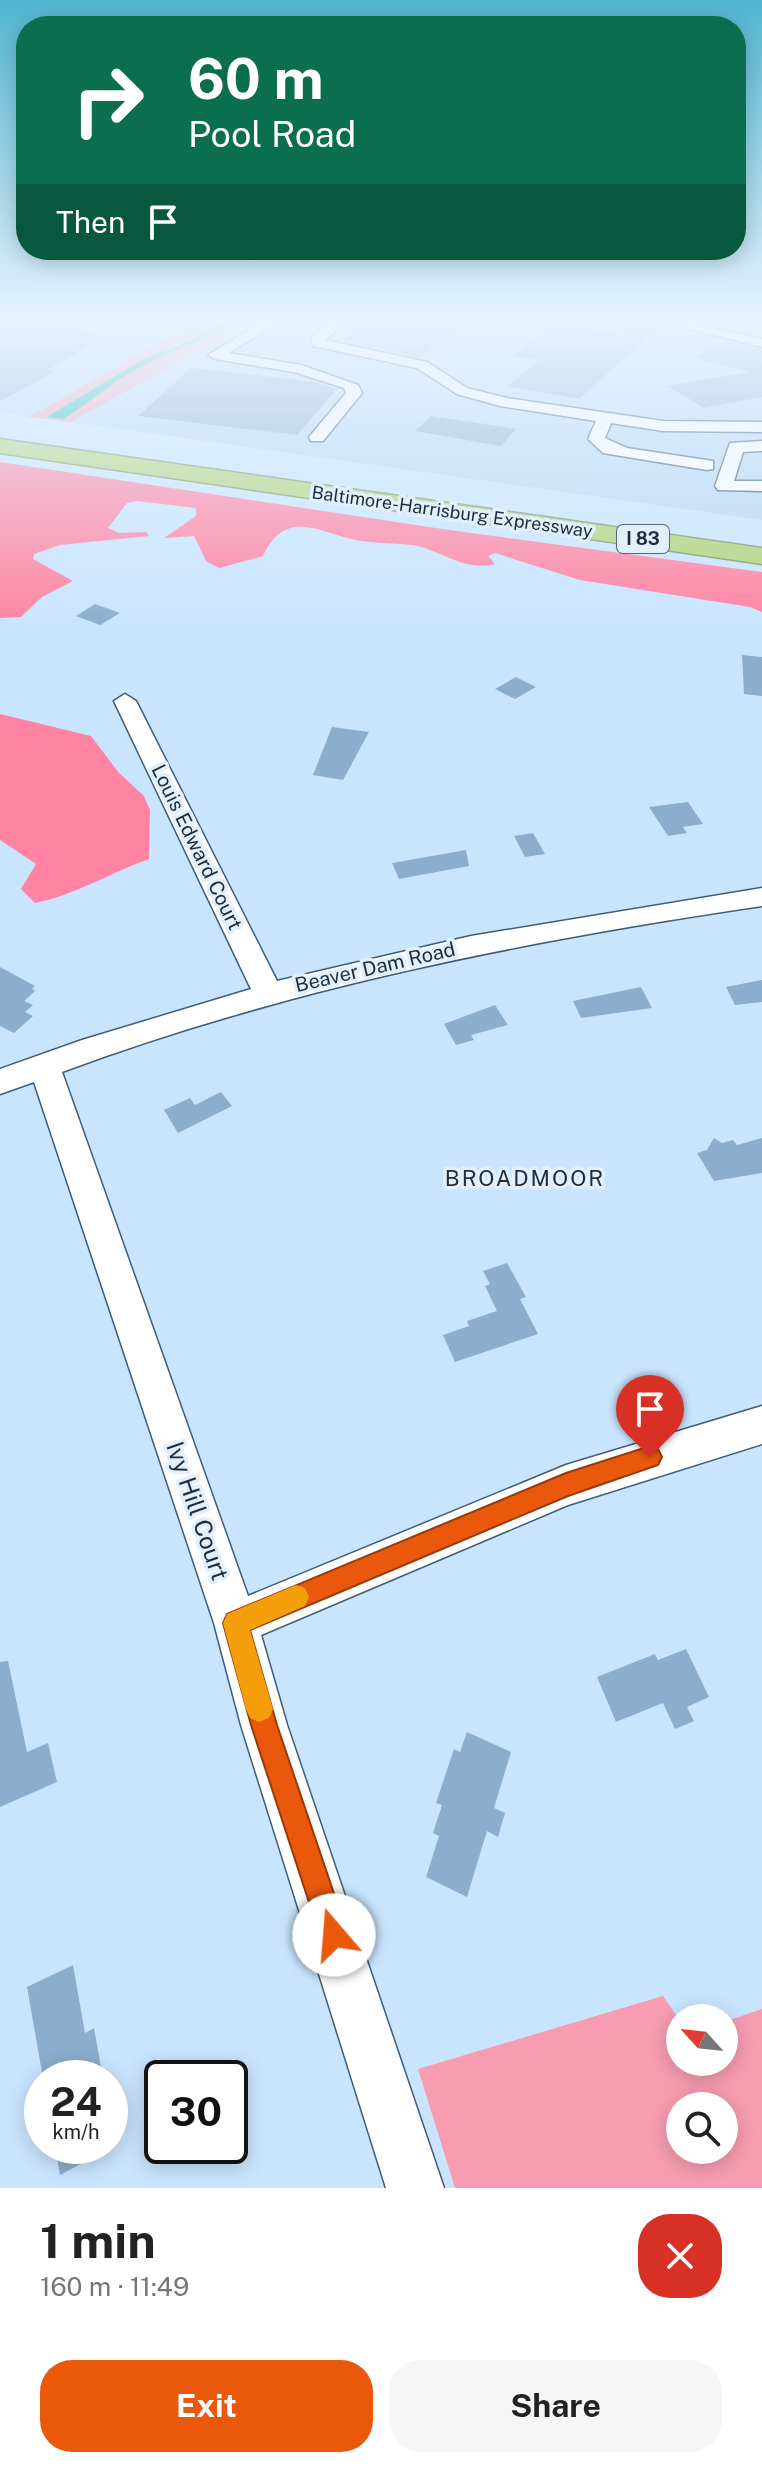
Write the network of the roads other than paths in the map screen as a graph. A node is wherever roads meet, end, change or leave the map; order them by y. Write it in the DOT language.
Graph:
graph roads {
  1 [pos="326,426"];
  2 [pos="602,426"];
  3 [pos="668,426"];
  4 [pos="762,427"];
  5 [pos="1,431"];
  6 [pos="317,437"];
  7 [pos="762,446"];
  8 [pos="707,465"];
  9 [pos="762,486"];
  10 [pos="762,532"];
  11 [pos="762,556"];
  12 [pos="125,701"];
  13 [pos="762,897"];
  14 [pos="268,993"];
  15 [pos="44,1065"];
  16 [pos="0,1082"];
  17 [pos="762,1425"];
  18 [pos="236,1623"];
  19 [pos="415,2188"];
  1 -- 6 [label="street"];
  2 -- 8 [label="street"];
  3 -- 4 [label="street"];
  5 -- 10 [label="highway, Baltimore-Harrisburg Expressway / I 83"];
  5 -- 11 [label="highway, Baltimore-Harrisburg Expressway / I 83"];
  7 -- 9 [label="street"];
  12 -- 14 [label="street, Louis Edward Court"];
  13 -- 14 [label="street, Beaver Dam Road"];
  14 -- 15 [label="street, Beaver Dam Road"];
  15 -- 16 [label="street, Beaver Dam Road"];
  15 -- 18 [label="street, Ivy Hill Court"];
  17 -- 18 [label="street"];
  18 -- 19 [label="street, Ivy Hill Court"];
}
